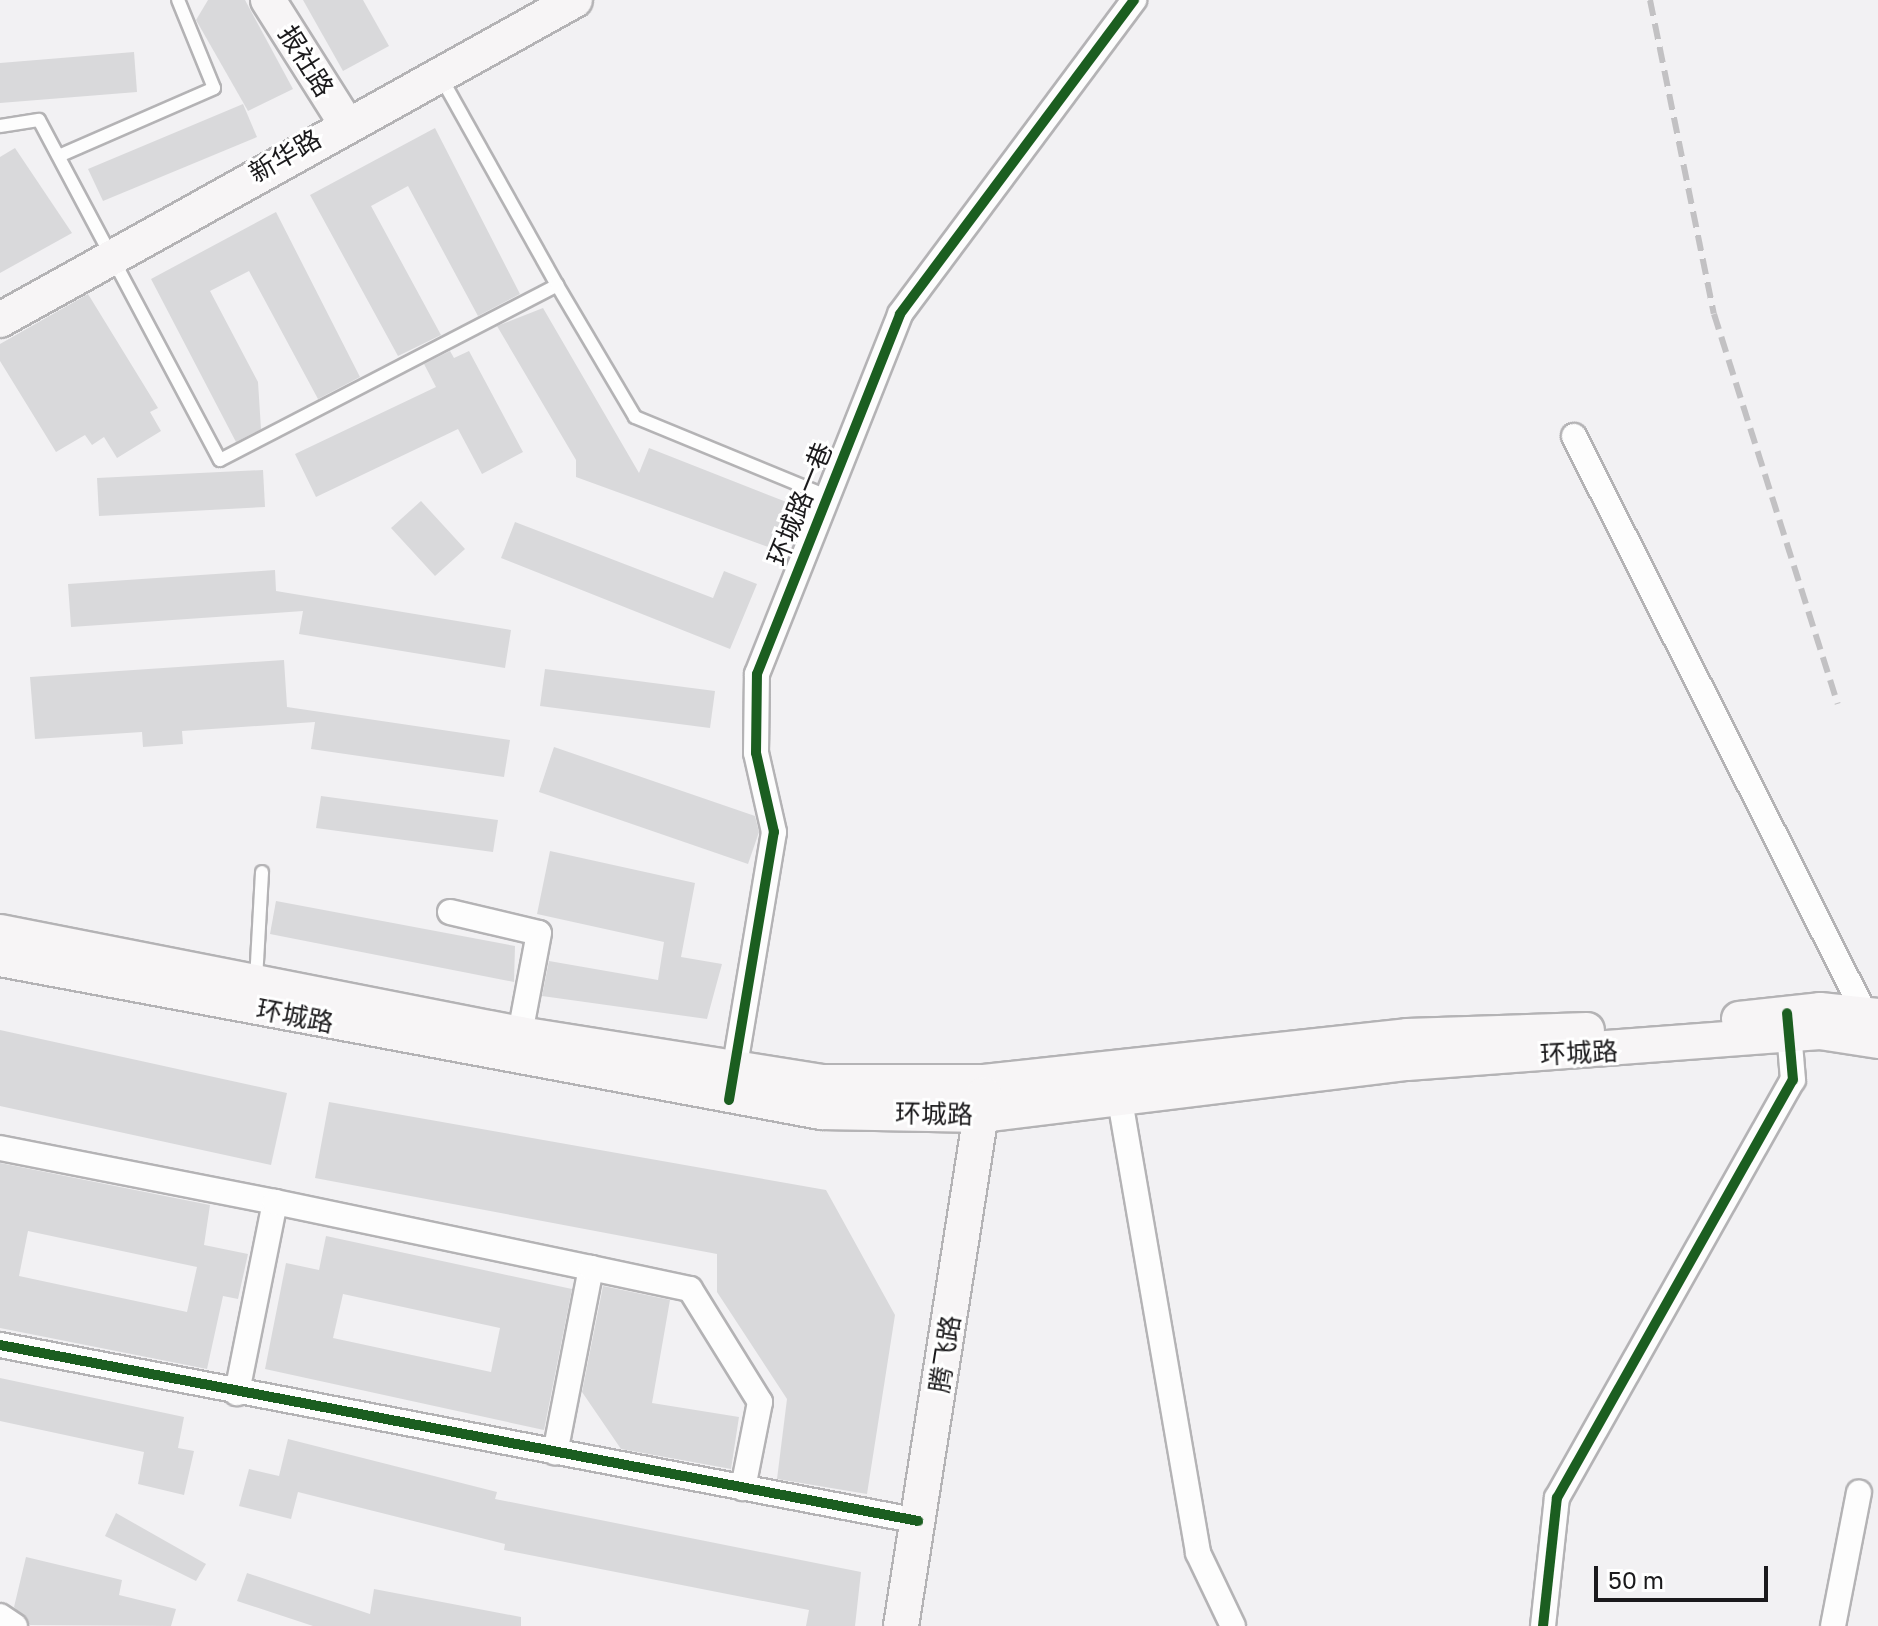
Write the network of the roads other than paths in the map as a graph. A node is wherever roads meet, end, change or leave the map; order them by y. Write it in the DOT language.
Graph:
graph roads {
  1 [pos="178,0"];
  2 [pos="268,0"];
  3 [pos="575,0"];
  4 [pos="1134,0"];
  5 [pos="439,74"];
  6 [pos="345,122"];
  7 [pos="0,126"];
  8 [pos="61,155"];
  9 [pos="115,254"];
  10 [pos="557,285"];
  11 [pos="0,320"];
  12 [pos="1574,436"];
  13 [pos="827,496"];
  14 [pos="262,872"];
  15 [pos="450,912"];
  16 [pos="0,932"];
  17 [pos="0,959"];
  18 [pos="256,983"];
  19 [pos="1875,1019"];
  20 [pos="1788,1025"];
  21 [pos="520,1034"];
  22 [pos="1115,1065"];
  23 [pos="732,1086"];
  24 [pos="983,1099"];
  25 [pos="1119,1100"];
  26 [pos="0,1148"];
  27 [pos="275,1202"];
  28 [pos="591,1268"];
  29 [pos="0,1345"];
  30 [pos="237,1393"];
  31 [pos="555,1453"];
  32 [pos="743,1488"];
  33 [pos="1859,1492"];
  34 [pos="918,1521"];
  35 [pos="0,1616"];
  36 [pos="15,1626"];
  37 [pos="901,1626"];
  38 [pos="1233,1626"];
  39 [pos="1543,1626"];
  40 [pos="1833,1626"];
  1 -- 8 [label="lane"];
  2 -- 6 [label="main road, 报社路"];
  3 -- 5 [label="main road, 新华路"];
  4 -- 13 [label="street, 环城路一巷"];
  5 -- 6 [label="main road, 新华路"];
  5 -- 10 [label="lane"];
  6 -- 9 [label="main road, 新华路"];
  7 -- 8 [label="lane"];
  8 -- 9 [label="lane"];
  9 -- 10 [label="lane"];
  9 -- 11 [label="main road, 新华路"];
  10 -- 13 [label="lane"];
  12 -- 19 [label="street"];
  13 -- 23 [label="street, 环城路一巷"];
  14 -- 18 [label="lane"];
  15 -- 21 [label="street"];
  16 -- 18 [label="main road, 环城路"];
  17 -- 23 [label="main road, 环城路"];
  18 -- 21 [label="main road, 环城路"];
  19 -- 20 [label="main road, 环城路"];
  20 -- 22 [label="main road, 环城路"];
  20 -- 25 [label="main road, 环城路"];
  20 -- 39 [label="street"];
  21 -- 23 [label="main road, 环城路"];
  22 -- 24 [label="main road, 环城路"];
  22 -- 25 [label="street"];
  23 -- 24 [label="main road, 环城路"];
  24 -- 25 [label="main road, 环城路"];
  24 -- 34 [label="main road, 腾飞路"];
  25 -- 38 [label="street"];
  26 -- 27 [label="street"];
  27 -- 28 [label="street"];
  27 -- 30 [label="street"];
  28 -- 31 [label="street"];
  28 -- 32 [label="street"];
  29 -- 30 [label="street"];
  30 -- 31 [label="street"];
  31 -- 32 [label="street"];
  32 -- 34 [label="street"];
  33 -- 40 [label="street"];
  34 -- 37 [label="main road, 腾飞路"];
  35 -- 36 [label="street"];
}
